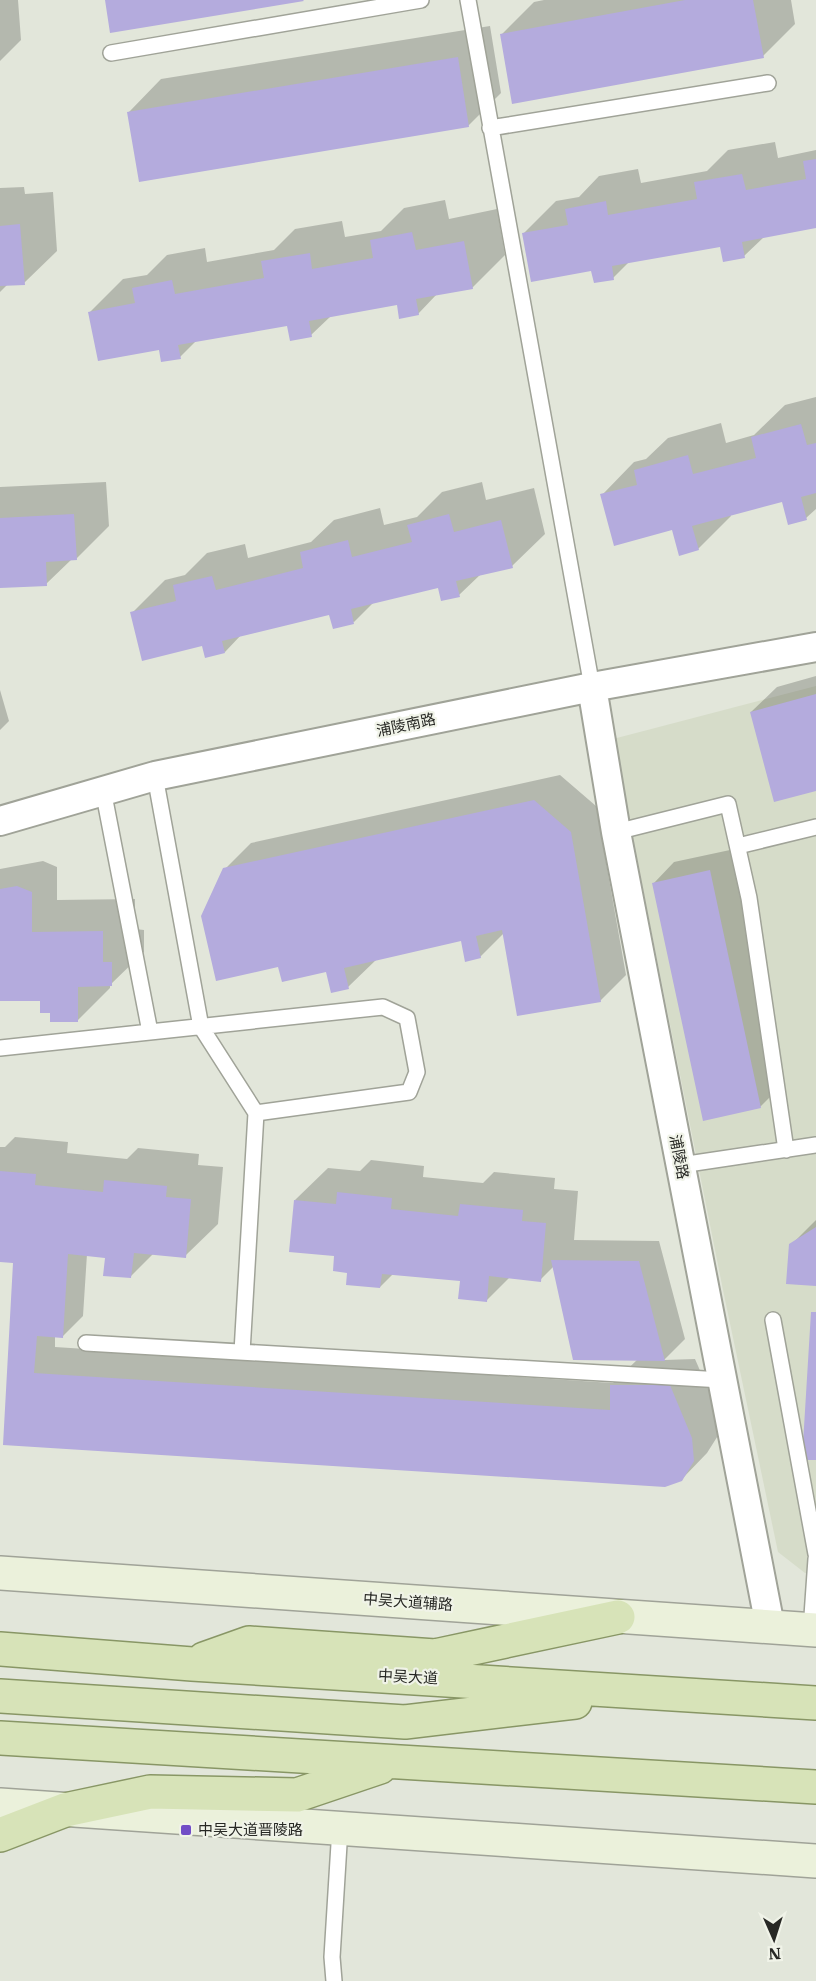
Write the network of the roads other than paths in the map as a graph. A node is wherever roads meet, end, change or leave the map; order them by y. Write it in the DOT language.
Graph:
graph roads {
  1 [pos="422,0"];
  2 [pos="468,0"];
  3 [pos="111,53"];
  4 [pos="768,83"];
  5 [pos="490,128"];
  6 [pos="816,647"];
  7 [pos="592,687"];
  8 [pos="155,777"];
  9 [pos="103,790"];
  10 [pos="0,821"];
  11 [pos="816,827"];
  12 [pos="616,832"];
  13 [pos="738,846"];
  14 [pos="201,1027"];
  15 [pos="150,1032"];
  16 [pos="0,1048"];
  17 [pos="256,1113"];
  18 [pos="816,1146"];
  19 [pos="786,1150"];
  20 [pos="681,1166"];
  21 [pos="773,1320"];
  22 [pos="86,1343"];
  23 [pos="242,1352"];
  24 [pos="722,1380"];
  25 [pos="812,1505"];
  26 [pos="816,1554"];
  27 [pos="816,1559"];
  28 [pos="0,1573"];
  29 [pos="618,1617"];
  30 [pos="770,1626"];
  31 [pos="813,1630"];
  32 [pos="0,1649"];
  33 [pos="192,1664"];
  34 [pos="660,1692"];
  35 [pos="0,1696"];
  36 [pos="816,1703"];
  37 [pos="0,1738"];
  38 [pos="397,1761"];
  39 [pos="783,1785"];
  40 [pos="816,1787"];
  41 [pos="816,1797"];
  42 [pos="0,1805"];
  43 [pos="65,1810"];
  44 [pos="340,1828"];
  45 [pos="0,1835"];
  46 [pos="816,1861"];
  47 [pos="334,1981"];
  1 -- 3 [label="lane"];
  2 -- 5 [label="lane"];
  4 -- 5 [label="lane"];
  5 -- 7 [label="lane"];
  6 -- 7 [label="street, 浦陵南路"];
  7 -- 8 [label="street, 浦陵南路"];
  7 -- 12 [label="street, 浦陵路"];
  8 -- 9 [label="street, 浦陵南路"];
  8 -- 14 [label="lane"];
  9 -- 10 [label="street, 浦陵南路"];
  9 -- 15 [label="lane"];
  11 -- 13 [label="lane"];
  12 -- 13 [label="lane"];
  12 -- 20 [label="street, 浦陵路"];
  13 -- 19 [label="lane"];
  14 -- 15 [label="lane"];
  14 -- 17 [label="lane"];
  14 -- 17 [label="lane"];
  15 -- 16 [label="lane"];
  17 -- 23 [label="lane"];
  18 -- 19 [label="lane"];
  19 -- 20 [label="lane"];
  20 -- 24 [label="street, 浦陵路"];
  21 -- 25 [label="lane"];
  22 -- 23 [label="lane"];
  23 -- 24 [label="lane"];
  24 -- 30 [label="street, 浦陵路"];
  25 -- 26 [label="lane"];
  27 -- 31 [label="lane"];
  28 -- 29 [label="main road, 中吴大道辅路"];
  29 -- 30 [label="main road, 中吴大道辅路"];
  29 -- 33 [label="main road"];
  30 -- 31 [label="main road, 中吴大道辅路"];
  32 -- 33 [label="main road, 中吴大道"];
  33 -- 34 [label="main road, 中吴大道"];
  34 -- 35 [label="main road"];
  34 -- 36 [label="main road, 中吴大道"];
  37 -- 38 [label="main road"];
  38 -- 39 [label="main road"];
  38 -- 43 [label="main road"];
  39 -- 40 [label="main road"];
  39 -- 41 [label="main road"];
  42 -- 43 [label="main road"];
  43 -- 44 [label="main road"];
  43 -- 45 [label="main road"];
  44 -- 46 [label="main road"];
  44 -- 47 [label="lane"];
}
